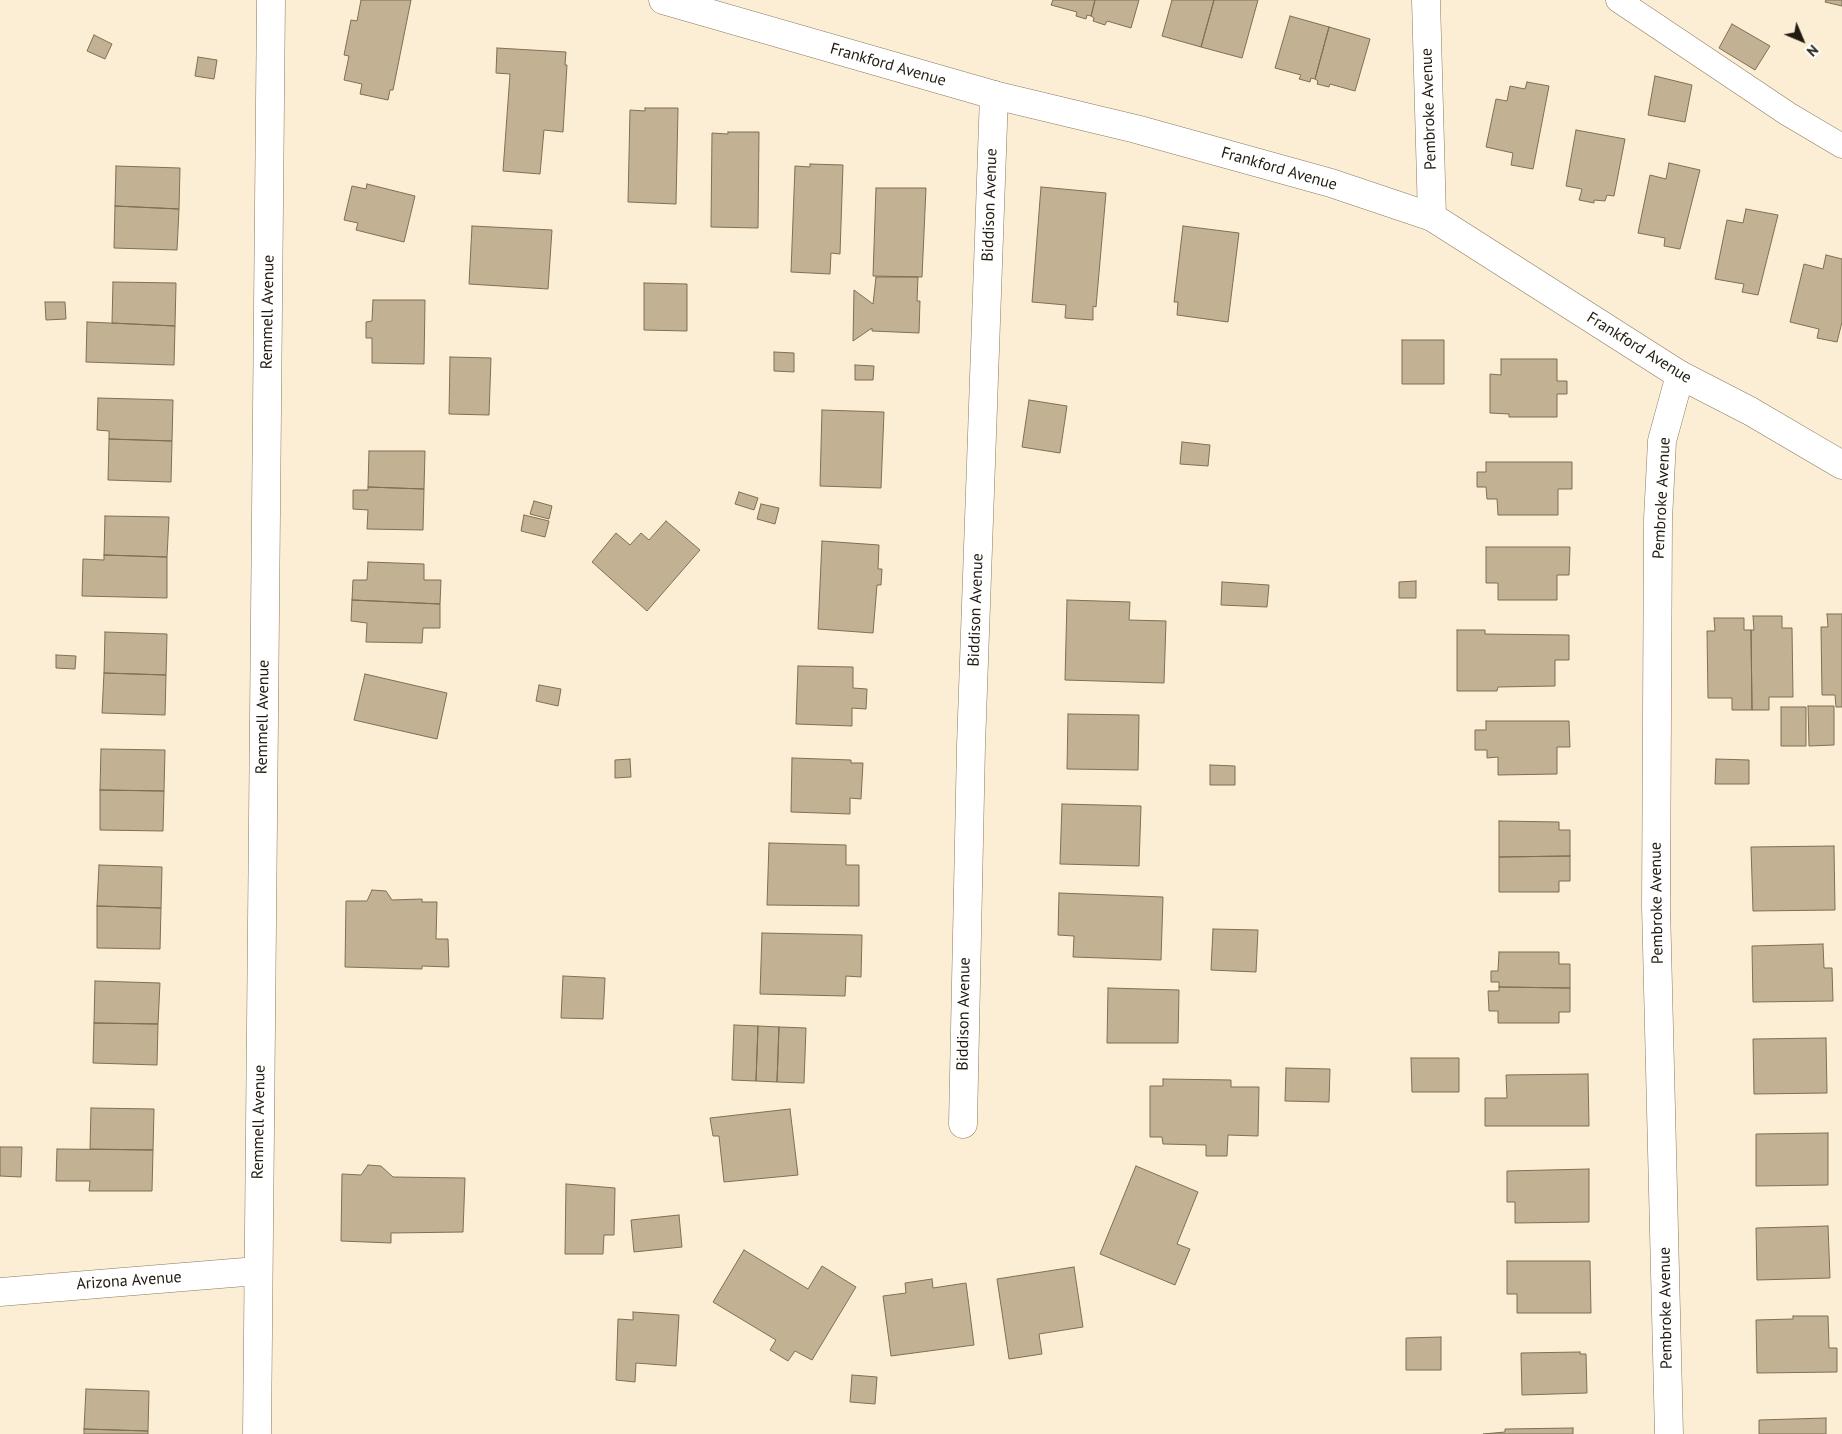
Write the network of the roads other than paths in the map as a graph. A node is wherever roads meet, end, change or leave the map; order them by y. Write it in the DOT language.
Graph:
graph roads {
  1 [pos="271,0"];
  2 [pos="663,0"];
  3 [pos="1426,0"];
  4 [pos="1618,0"];
  5 [pos="994,95"];
  6 [pos="1842,146"];
  7 [pos="1432,217"];
  8 [pos="1680,375"];
  9 [pos="1842,464"];
  10 [pos="963,1124"];
  11 [pos="257,1271"];
  12 [pos="0,1292"];
  13 [pos="257,1434"];
  14 [pos="1669,1434"];
  1 -- 11 [label="street, Remmell Avenue"];
  2 -- 5 [label="street, Frankford Avenue"];
  3 -- 7 [label="street, Pembroke Avenue"];
  4 -- 6 [label="lane"];
  5 -- 7 [label="street, Frankford Avenue"];
  5 -- 10 [label="street, Biddison Avenue"];
  7 -- 8 [label="street, Frankford Avenue"];
  8 -- 9 [label="street, Frankford Avenue"];
  8 -- 14 [label="street, Pembroke Avenue"];
  11 -- 12 [label="street, Arizona Avenue"];
  11 -- 13 [label="street, Remmell Avenue"];
}
